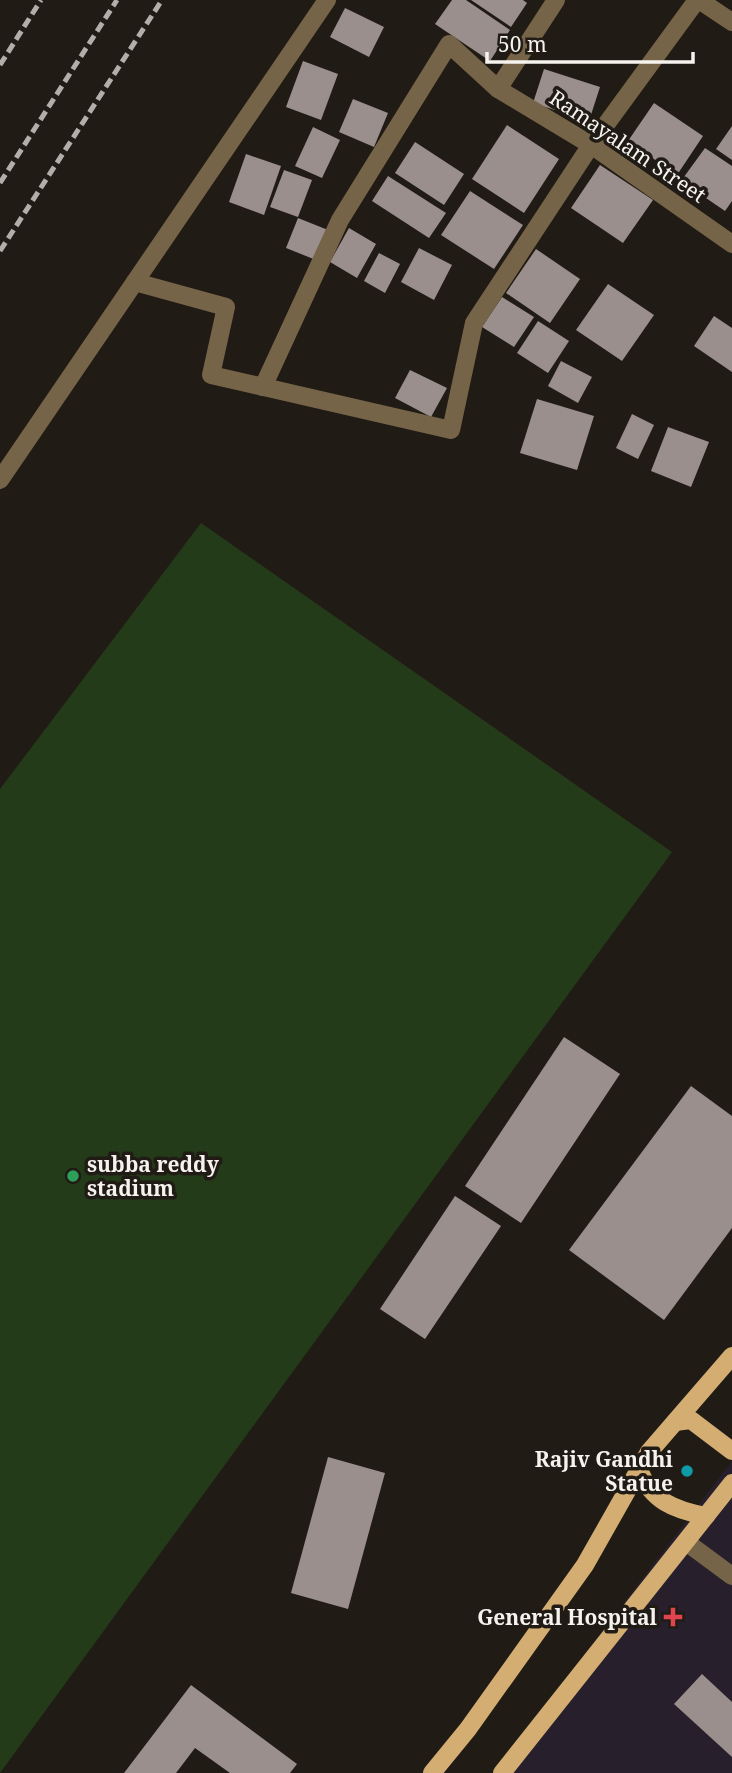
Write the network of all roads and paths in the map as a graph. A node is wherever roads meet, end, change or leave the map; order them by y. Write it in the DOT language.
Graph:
graph roads {
  1 [pos="327,0"];
  2 [pos="555,0"];
  3 [pos="698,0"];
  4 [pos="732,22"];
  5 [pos="498,89"];
  6 [pos="591,145"];
  7 [pos="732,243"];
  8 [pos="135,282"];
  9 [pos="263,387"];
  10 [pos="0,480"];
  11 [pos="732,1356"];
  12 [pos="675,1422"];
  13 [pos="732,1451"];
  14 [pos="639,1470"];
  15 [pos="729,1495"];
  16 [pos="706,1516"];
  17 [pos="686,1542"];
  18 [pos="732,1576"];
  19 [pos="432,1773"];
  20 [pos="502,1773"];
  1 -- 8 [label="street"];
  2 -- 5 [label="street"];
  3 -- 4 [label="street"];
  3 -- 6 [label="street"];
  5 -- 6 [label="street, Ramayalam Street"];
  5 -- 9 [label="street, Ramayalam Street"];
  6 -- 7 [label="street, Ramayalam Street"];
  6 -- 9 [label="street"];
  8 -- 9 [label="street"];
  8 -- 10 [label="street"];
  11 -- 12 [label="main road"];
  12 -- 13 [label="main road"];
  12 -- 14 [label="main road"];
  14 -- 16 [label="main road"];
  14 -- 19 [label="main road"];
  15 -- 16 [label="main road"];
  16 -- 17 [label="main road"];
  17 -- 18 [label="street"];
  17 -- 20 [label="main road"];
}
